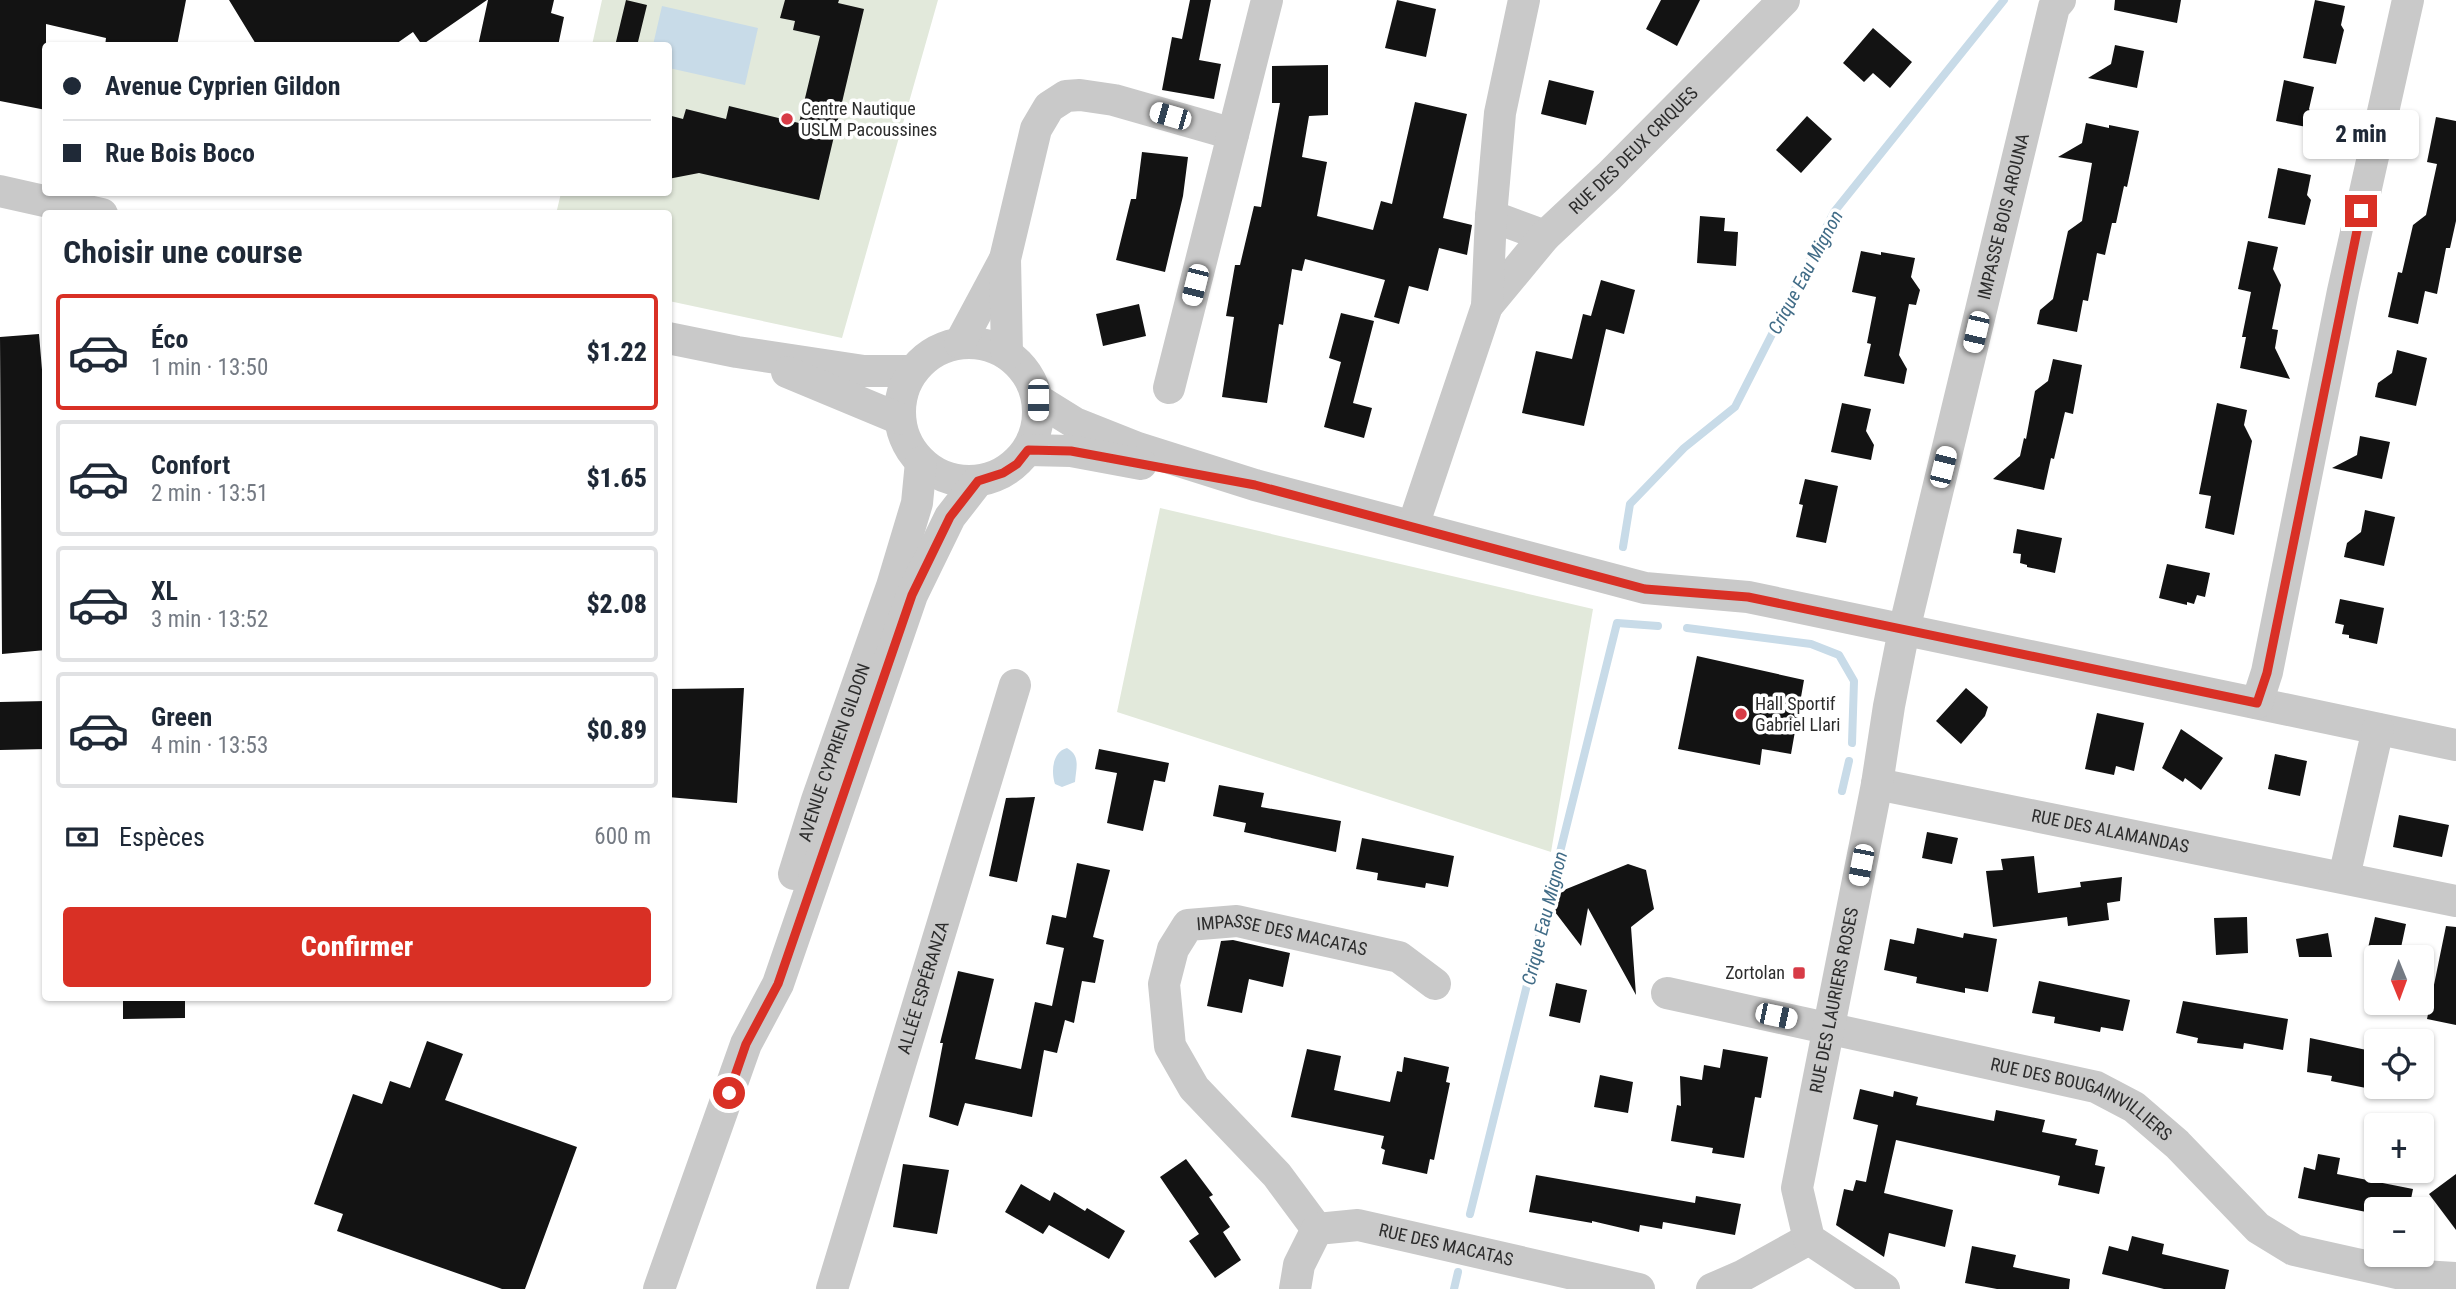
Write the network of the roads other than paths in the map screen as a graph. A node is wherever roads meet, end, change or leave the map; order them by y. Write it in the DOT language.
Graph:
graph roads {
  1 [pos="1267,0"];
  2 [pos="1524,0"];
  3 [pos="1784,0"];
  4 [pos="2408,0"];
  5 [pos="2057,4"];
  6 [pos="1233,134"];
  7 [pos="0,191"];
  8 [pos="84,210"];
  9 [pos="1491,216"];
  10 [pos="1545,236"];
  11 [pos="1005,259"];
  12 [pos="1487,306"];
  13 [pos="672,339"];
  14 [pos="960,343"];
  15 [pos="737,352"];
  16 [pos="1007,354"];
  17 [pos="913,371"];
  18 [pos="1168,388"];
  19 [pos="1038,400"];
  20 [pos="900,419"];
  21 [pos="1028,450"];
  22 [pos="921,462"];
  23 [pos="978,481"];
  24 [pos="1255,485"];
  25 [pos="1413,526"];
  26 [pos="1903,630"];
  27 [pos="1015,685"];
  28 [pos="2257,703"];
  29 [pos="2378,729"];
  30 [pos="2456,745"];
  31 [pos="1877,784"];
  32 [pos="2344,877"];
  33 [pos="2456,901"];
  34 [pos="1435,984"];
  35 [pos="1667,993"];
  36 [pos="1830,1027"];
  37 [pos="746,1044"];
  38 [pos="1317,1229"];
  39 [pos="1809,1239"];
  40 [pos="2456,1278"];
  41 [pos="659,1289"];
  42 [pos="832,1289"];
  43 [pos="1295,1289"];
  44 [pos="1639,1289"];
  45 [pos="1712,1289"];
  46 [pos="1884,1289"];
  1 -- 6 [label="street"];
  2 -- 9 [label="street, RUE DES DEUX CRIQUES"];
  3 -- 10 [label="street, RUE DES DEUX CRIQUES"];
  4 -- 28 [label="street"];
  5 -- 26 [label="street, IMPASSE BOIS AROUNA"];
  6 -- 11 [label="street"];
  6 -- 18 [label="street"];
  7 -- 8 [label="street"];
  9 -- 10 [label="street"];
  9 -- 12 [label="street, RUE DES DEUX CRIQUES"];
  10 -- 12 [label="street, RUE DES DEUX CRIQUES"];
  11 -- 14 [label="street"];
  11 -- 16 [label="street"];
  12 -- 25 [label="street, RUE DES DEUX CRIQUES"];
  13 -- 15 [label="street"];
  14 -- 16 [label="street"];
  14 -- 17 [label="street"];
  15 -- 17 [label="street"];
  15 -- 20 [label="street"];
  16 -- 19 [label="street"];
  17 -- 20 [label="street"];
  19 -- 21 [label="street"];
  19 -- 24 [label="street"];
  20 -- 22 [label="street"];
  21 -- 23 [label="street"];
  21 -- 24 [label="street"];
  22 -- 23 [label="street"];
  22 -- 37 [label="street, AVENUE CYPRIEN GILDON"];
  23 -- 37 [label="street, AVENUE CYPRIEN GILDON"];
  24 -- 25 [label="street"];
  25 -- 26 [label="street"];
  26 -- 28 [label="street"];
  26 -- 31 [label="street, RUE DES LAURIERS ROSES"];
  27 -- 42 [label="street, ALLÉE ESPÉRANZA"];
  28 -- 29 [label="street"];
  29 -- 30 [label="street"];
  29 -- 32 [label="street"];
  31 -- 32 [label="street, RUE DES ALAMANDAS"];
  31 -- 36 [label="street, RUE DES LAURIERS ROSES"];
  32 -- 33 [label="street, RUE DES ALAMANDAS"];
  34 -- 38 [label="street, IMPASSE DES MACATAS"];
  35 -- 36 [label="street, RUE DES BOUGAINVILLIERS"];
  36 -- 39 [label="street, RUE DES LAURIERS ROSES"];
  36 -- 40 [label="street, RUE DES BOUGAINVILLIERS"];
  37 -- 41 [label="street, AVENUE CYPRIEN GILDON"];
  38 -- 43 [label="street"];
  38 -- 44 [label="street, RUE DES MACATAS"];
  39 -- 45 [label="street"];
  39 -- 46 [label="street"];
}
